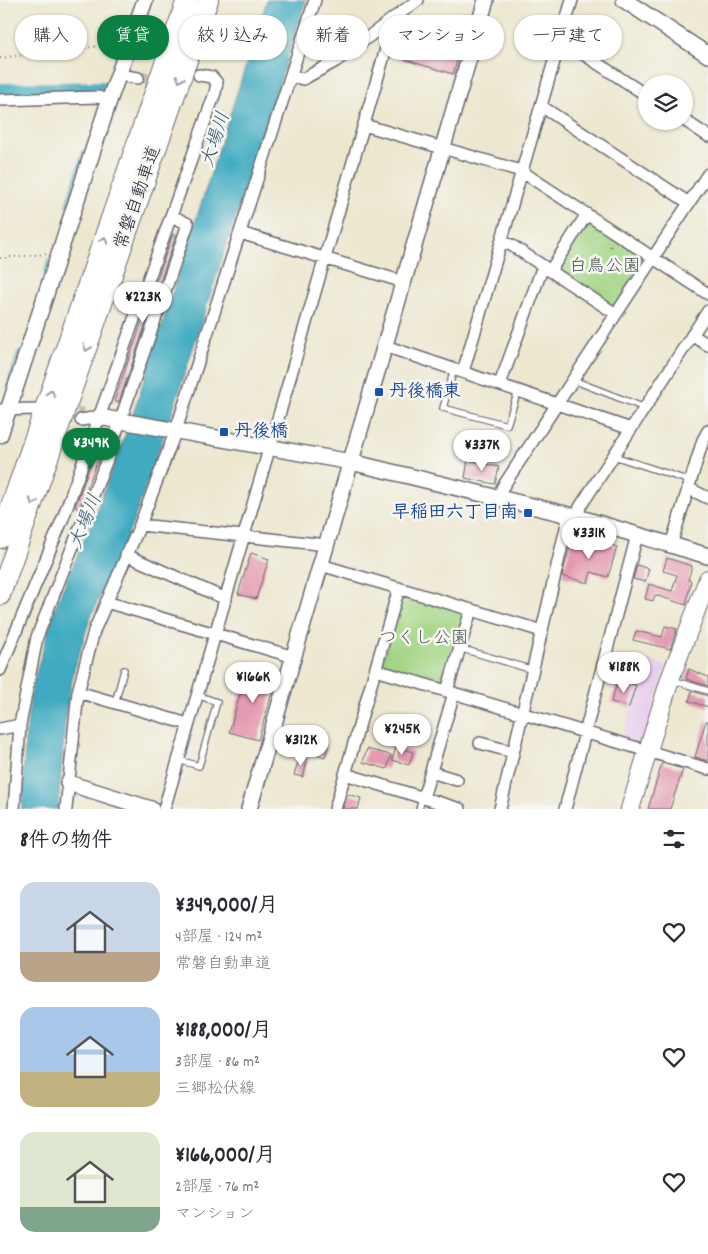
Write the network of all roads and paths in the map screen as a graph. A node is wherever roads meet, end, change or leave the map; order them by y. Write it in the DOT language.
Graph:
graph roads {
  1 [pos="145,0"];
  2 [pos="187,0"];
  3 [pos="208,0"];
  4 [pos="315,0"];
  5 [pos="418,0"];
  6 [pos="486,0"];
  7 [pos="572,0"];
  8 [pos="624,0"];
  9 [pos="140,15"];
  10 [pos="399,15"];
  11 [pos="567,15"];
  12 [pos="379,30"];
  13 [pos="97,47"];
  14 [pos="708,55"];
  15 [pos="0,58"];
  16 [pos="124,60"];
  17 [pos="383,60"];
  18 [pos="554,60"];
  19 [pos="592,60"];
  20 [pos="118,75"];
  21 [pos="199,75"];
  22 [pos="291,76"];
  23 [pos="138,78"];
  24 [pos="638,90"];
  25 [pos="0,100"];
  26 [pos="109,101"];
  27 [pos="541,106"];
  28 [pos="364,125"];
  29 [pos="693,126"];
  30 [pos="708,136"];
  31 [pos="443,148"];
  32 [pos="521,171"];
  33 [pos="708,174"];
  34 [pos="689,204"];
  35 [pos="587,214"];
  36 [pos="172,216"];
  37 [pos="240,234"];
  38 [pos="501,242"];
  39 [pos="59,256"];
  40 [pos="654,257"];
  41 [pos="0,258"];
  42 [pos="325,258"];
  43 [pos="546,268"];
  44 [pos="404,282"];
  45 [pos="708,294"];
  46 [pos="708,311"];
  47 [pos="616,314"];
  48 [pos="692,335"];
  49 [pos="708,345"];
  50 [pos="385,346"];
  51 [pos="459,370"];
  52 [pos="573,380"];
  53 [pos="500,384"];
  54 [pos="518,390"];
  55 [pos="558,404"];
  56 [pos="645,408"];
  57 [pos="4,410"];
  58 [pos="33,412"];
  59 [pos="88,416"];
  60 [pos="123,421"];
  61 [pos="631,429"];
  62 [pos="174,430"];
  63 [pos="708,431"];
  64 [pos="0,435"];
  65 [pos="269,447"];
  66 [pos="614,456"];
  67 [pos="351,462"];
  68 [pos="689,485"];
  69 [pos="500,498"];
  70 [pos="708,498"];
  71 [pos="573,516"];
  72 [pos="140,525"];
  73 [pos="637,535"];
  74 [pos="244,536"];
  75 [pos="0,538"];
  76 [pos="327,545"];
  77 [pos="671,545"];
  78 [pos="126,556"];
  79 [pos="708,556"];
  80 [pos="68,561"];
  81 [pos="44,563"];
  82 [pos="321,564"];
  83 [pos="708,579"];
  84 [pos="399,588"];
  85 [pos="0,595"];
  86 [pos="226,599"];
  87 [pos="106,602"];
  88 [pos="471,610"];
  89 [pos="542,631"];
  90 [pos="215,634"];
  91 [pos="460,648"];
  92 [pos="294,657"];
  93 [pos="0,670"];
  94 [pos="124,670"];
  95 [pos="376,670"];
  96 [pos="532,670"];
  97 [pos="670,679"];
  98 [pos="708,691"];
  99 [pos="78,692"];
  100 [pos="451,692"];
  101 [pos="197,696"];
  102 [pos="115,703"];
  103 [pos="522,713"];
  104 [pos="20,724"];
  105 [pos="188,724"];
  106 [pos="0,729"];
  107 [pos="585,732"];
  108 [pos="480,743"];
  109 [pos="648,751"];
  110 [pos="513,752"];
  111 [pos="178,760"];
  112 [pos="708,769"];
  113 [pos="431,772"];
  114 [pos="346,774"];
  115 [pos="457,780"];
  116 [pos="68,783"];
  117 [pos="421,802"];
  118 [pos="14,809"];
  119 [pos="66,809"];
  120 [pos="151,809"];
  121 [pos="164,809"];
  122 [pos="249,809"];
  123 [pos="335,809"];
  124 [pos="460,809"];
  125 [pos="500,809"];
  126 [pos="565,809"];
  127 [pos="630,809"];
  1 -- 9 [label="street"];
  75 -- 2 [label="highway, 常磐自動車道, one-way"];
  3 -- 85 [label="highway, 常磐自動車道, one-way"];
  4 -- 22 [label="street"];
  5 -- 10 [label="street"];
  6 -- 31 [label="street"];
  7 -- 11 [label="street"];
  8 -- 14 [label="street"];
  12 -- 22 [label="street"];
  13 -- 15 [label="path"];
  16 -- 20 [label="street"];
  17 -- 28 [label="street"];
  18 -- 27 [label="street"];
  19 -- 24 [label="street"];
  20 -- 23 [label="street"];
  20 -- 26 [label="street"];
  21 -- 36 [label="street"];
  22 -- 37 [label="street"];
  25 -- 26 [label="street"];
  26 -- 39 [label="street"];
  27 -- 32 [label="street"];
  27 -- 34 [label="street"];
  28 -- 31 [label="street"];
  28 -- 42 [label="street"];
  29 -- 30 [label="street"];
  31 -- 32 [label="street"];
  31 -- 44 [label="street"];
  32 -- 35 [label="street"];
  32 -- 38 [label="street"];
  33 -- 34 [label="street"];
  34 -- 40 [label="street"];
  35 -- 40 [label="street"];
  35 -- 43 [label="street"];
  36 -- 59 [label="street"];
  36 -- 60 [label="street"];
  37 -- 42 [label="street"];
  37 -- 62 [label="street"];
  38 -- 43 [label="street"];
  38 -- 51 [label="street"];
  39 -- 41 [label="path"];
  39 -- 57 [label="street"];
  40 -- 45 [label="street"];
  40 -- 47 [label="street"];
  42 -- 44 [label="street"];
  42 -- 65 [label="street"];
  43 -- 47 [label="street"];
  43 -- 53 [label="street"];
  44 -- 50 [label="street"];
  46 -- 48 [label="street"];
  47 -- 52 [label="street"];
  48 -- 49 [label="street"];
  48 -- 56 [label="street"];
  50 -- 51 [label="street"];
  50 -- 67 [label="street"];
  51 -- 53 [label="street"];
  51 -- 54 [label="lane"];
  52 -- 55 [label="street"];
  52 -- 56 [label="lane"];
  53 -- 54 [label="street"];
  54 -- 55 [label="street"];
  55 -- 61 [label="street"];
  55 -- 69 [label="street"];
  56 -- 61 [label="street"];
  57 -- 58 [label="street"];
  57 -- 64 [label="street"];
  59 -- 60 [label="street"];
  59 -- 81 [label="street"];
  60 -- 62 [label="street"];
  60 -- 80 [label="street"];
  61 -- 66 [label="street"];
  62 -- 65 [label="street"];
  62 -- 72 [label="street"];
  63 -- 68 [label="street"];
  65 -- 67 [label="street"];
  65 -- 74 [label="street"];
  66 -- 68 [label="lane"];
  66 -- 71 [label="street"];
  67 -- 69 [label="street"];
  67 -- 76 [label="street"];
  68 -- 70 [label="street"];
  68 -- 77 [label="street"];
  69 -- 71 [label="street"];
  71 -- 73 [label="street"];
  71 -- 89 [label="street"];
  72 -- 74 [label="street"];
  72 -- 78 [label="street"];
  73 -- 77 [label="street"];
  73 -- 107 [label="street"];
  74 -- 76 [label="street"];
  74 -- 86 [label="street"];
  76 -- 82 [label="street"];
  77 -- 79 [label="street"];
  78 -- 86 [label="street"];
  78 -- 87 [label="street"];
  80 -- 81 [label="street"];
  80 -- 104 [label="street"];
  81 -- 93 [label="street"];
  82 -- 84 [label="street"];
  82 -- 92 [label="street"];
  83 -- 97 [label="main road"];
  84 -- 88 [label="street"];
  84 -- 95 [label="street"];
  86 -- 90 [label="street"];
  87 -- 90 [label="street"];
  87 -- 99 [label="street"];
  88 -- 89 [label="street"];
  88 -- 91 [label="street"];
  89 -- 96 [label="street"];
  90 -- 92 [label="street"];
  90 -- 101 [label="street"];
  91 -- 96 [label="lane"];
  91 -- 100 [label="street"];
  92 -- 122 [label="street"];
  94 -- 102 [label="lane"];
  95 -- 100 [label="street"];
  95 -- 114 [label="street"];
  96 -- 103 [label="street"];
  97 -- 98 [label="lane"];
  97 -- 109 [label="main road"];
  99 -- 102 [label="street"];
  99 -- 116 [label="street"];
  100 -- 103 [label="street"];
  100 -- 113 [label="street"];
  101 -- 105 [label="street"];
  101 -- 111 [label="lane"];
  102 -- 105 [label="street"];
  103 -- 107 [label="street"];
  103 -- 110 [label="street"];
  104 -- 106 [label="street"];
  104 -- 118 [label="street"];
  105 -- 111 [label="street"];
  107 -- 109 [label="street"];
  107 -- 126 [label="street"];
  108 -- 110 [label="street"];
  109 -- 112 [label="street"];
  109 -- 127 [label="main road"];
  110 -- 125 [label="street"];
  111 -- 121 [label="street"];
  113 -- 115 [label="street"];
  113 -- 117 [label="street"];
  114 -- 117 [label="street"];
  114 -- 123 [label="street"];
  116 -- 119 [label="street"];
  116 -- 120 [label="street"];
  117 -- 124 [label="street"];
}
